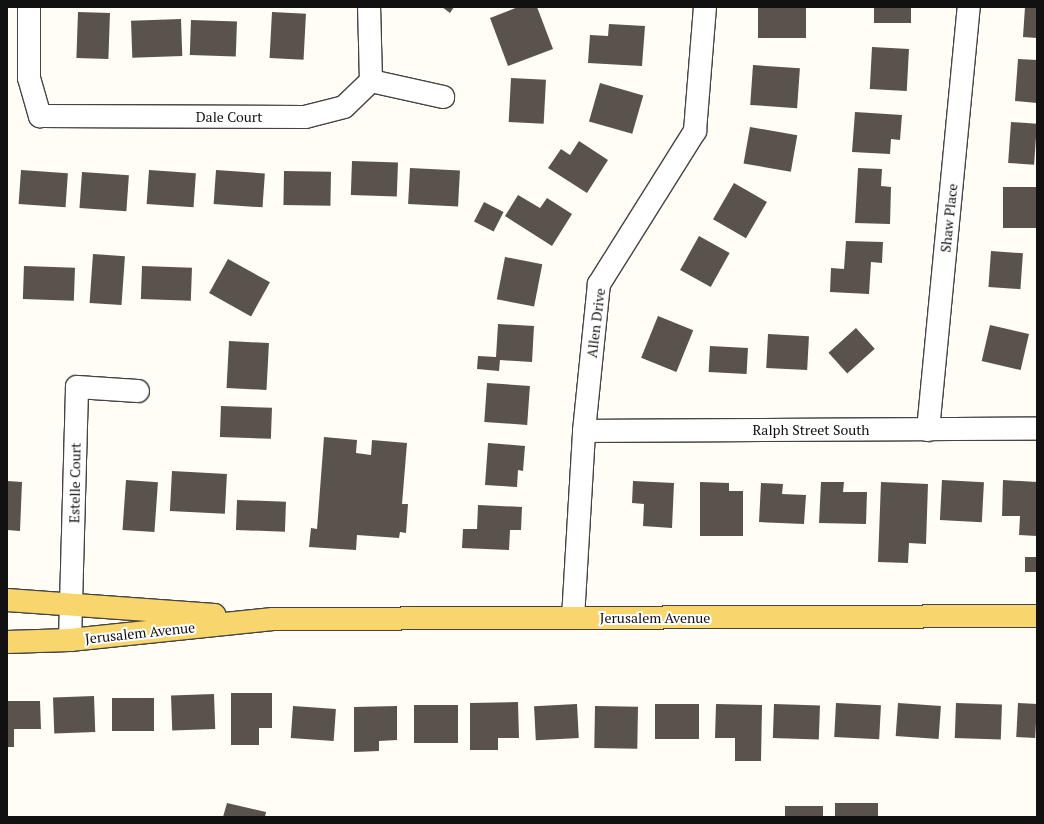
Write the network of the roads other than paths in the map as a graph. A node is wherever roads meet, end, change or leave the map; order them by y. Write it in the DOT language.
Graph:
graph roads {
  1 [pos="29,7"];
  2 [pos="369,7"];
  3 [pos="705,7"];
  4 [pos="969,7"];
  5 [pos="371,81"];
  6 [pos="443,97"];
  7 [pos="138,391"];
  8 [pos="1037,429"];
  9 [pos="928,430"];
  10 [pos="584,431"];
  11 [pos="7,600"];
  12 [pos="72,605"];
  13 [pos="1037,616"];
  14 [pos="573,618"];
  15 [pos="273,619"];
  16 [pos="70,640"];
  17 [pos="7,642"];
  1 -- 5 [label="street, Dale Court"];
  2 -- 5 [label="street"];
  3 -- 10 [label="street, Allen Drive"];
  4 -- 9 [label="street, Shaw Place"];
  5 -- 6 [label="street"];
  7 -- 12 [label="street, Estelle Court"];
  8 -- 9 [label="street, Ralph Street South"];
  9 -- 10 [label="street, Ralph Street South"];
  10 -- 14 [label="street, Allen Drive"];
  11 -- 12 [label="main road, Jerusalem Avenue"];
  12 -- 15 [label="main road, Jerusalem Avenue"];
  12 -- 16 [label="street, Estelle Court"];
  13 -- 14 [label="main road, Jerusalem Avenue"];
  14 -- 15 [label="main road, Jerusalem Avenue"];
  15 -- 16 [label="main road, Jerusalem Avenue"];
  16 -- 17 [label="main road, Jerusalem Avenue"];
}
